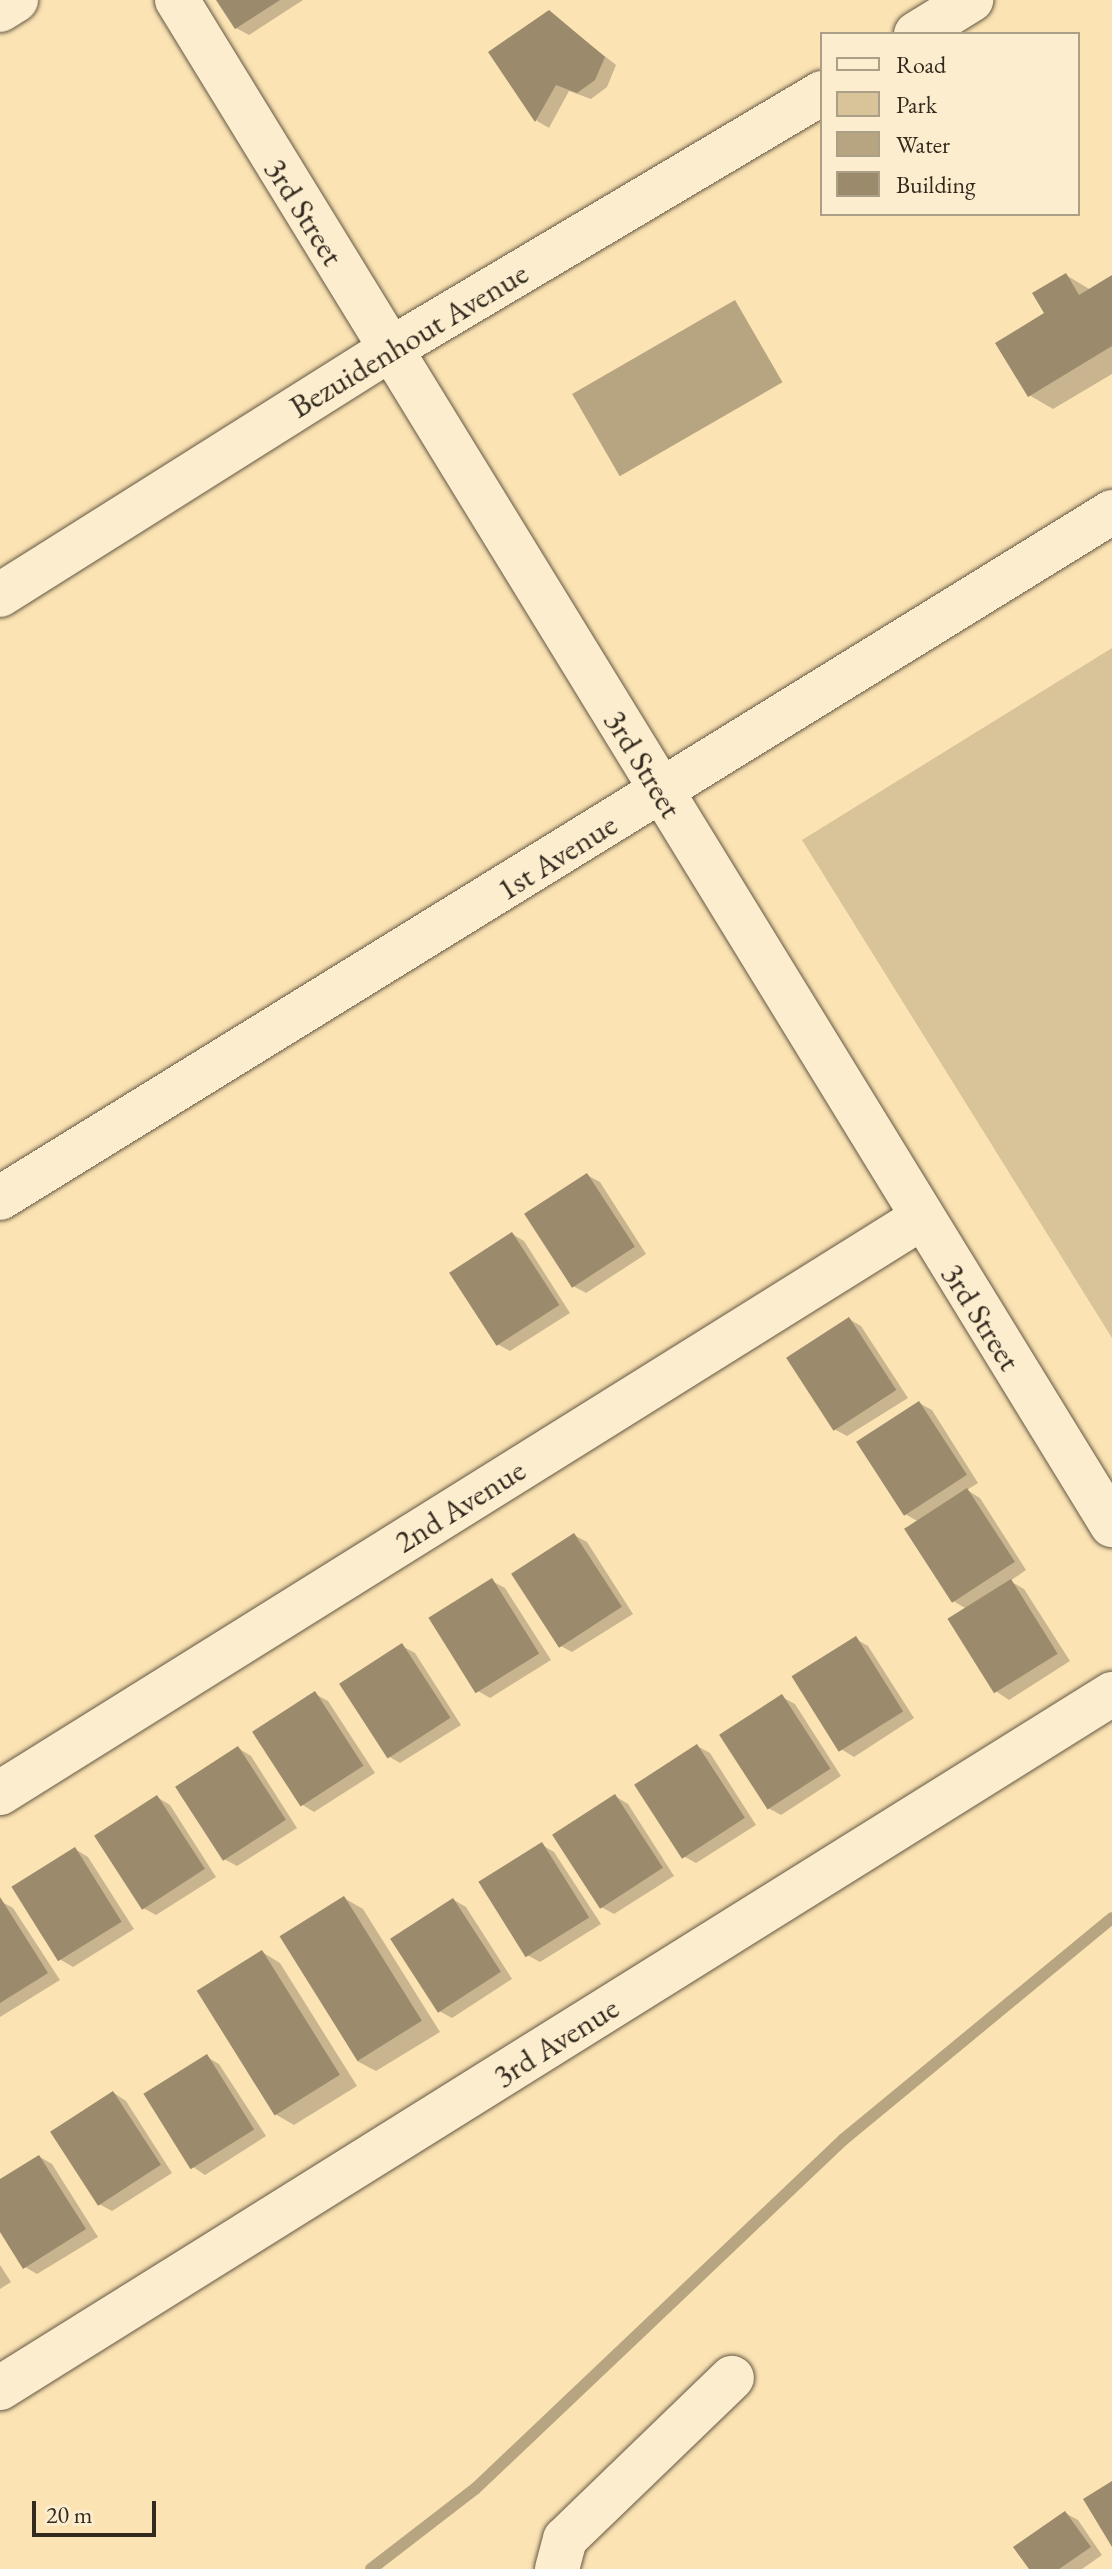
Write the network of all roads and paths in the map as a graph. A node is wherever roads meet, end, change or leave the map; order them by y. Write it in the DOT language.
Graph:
graph roads {
  1 [pos="16,0"];
  2 [pos="177,0"];
  3 [pos="971,0"];
  4 [pos="0,10"];
  5 [pos="919,32"];
  6 [pos="820,94"];
  7 [pos="389,350"];
  8 [pos="1112,512"];
  9 [pos="0,595"];
  10 [pos="661,793"];
  11 [pos="0,1198"];
  12 [pos="920,1219"];
  13 [pos="1112,1525"];
  14 [pos="1112,1694"];
  15 [pos="0,1793"];
  16 [pos="732,2378"];
  17 [pos="0,2388"];
  18 [pos="557,2569"];
  1 -- 4 [label="street"];
  2 -- 7 [label="street, 3rd Street"];
  3 -- 5 [label="street"];
  6 -- 7 [label="street, Bezuidenhout Avenue"];
  7 -- 9 [label="street, Bezuidenhout Avenue"];
  7 -- 10 [label="street, 3rd Street"];
  8 -- 10 [label="street, 1st Avenue"];
  10 -- 11 [label="street, 1st Avenue"];
  10 -- 12 [label="street, 3rd Street"];
  12 -- 13 [label="street, 3rd Street"];
  12 -- 15 [label="street, 2nd Avenue"];
  14 -- 17 [label="street, 3rd Avenue"];
  16 -- 18 [label="street"];
}
